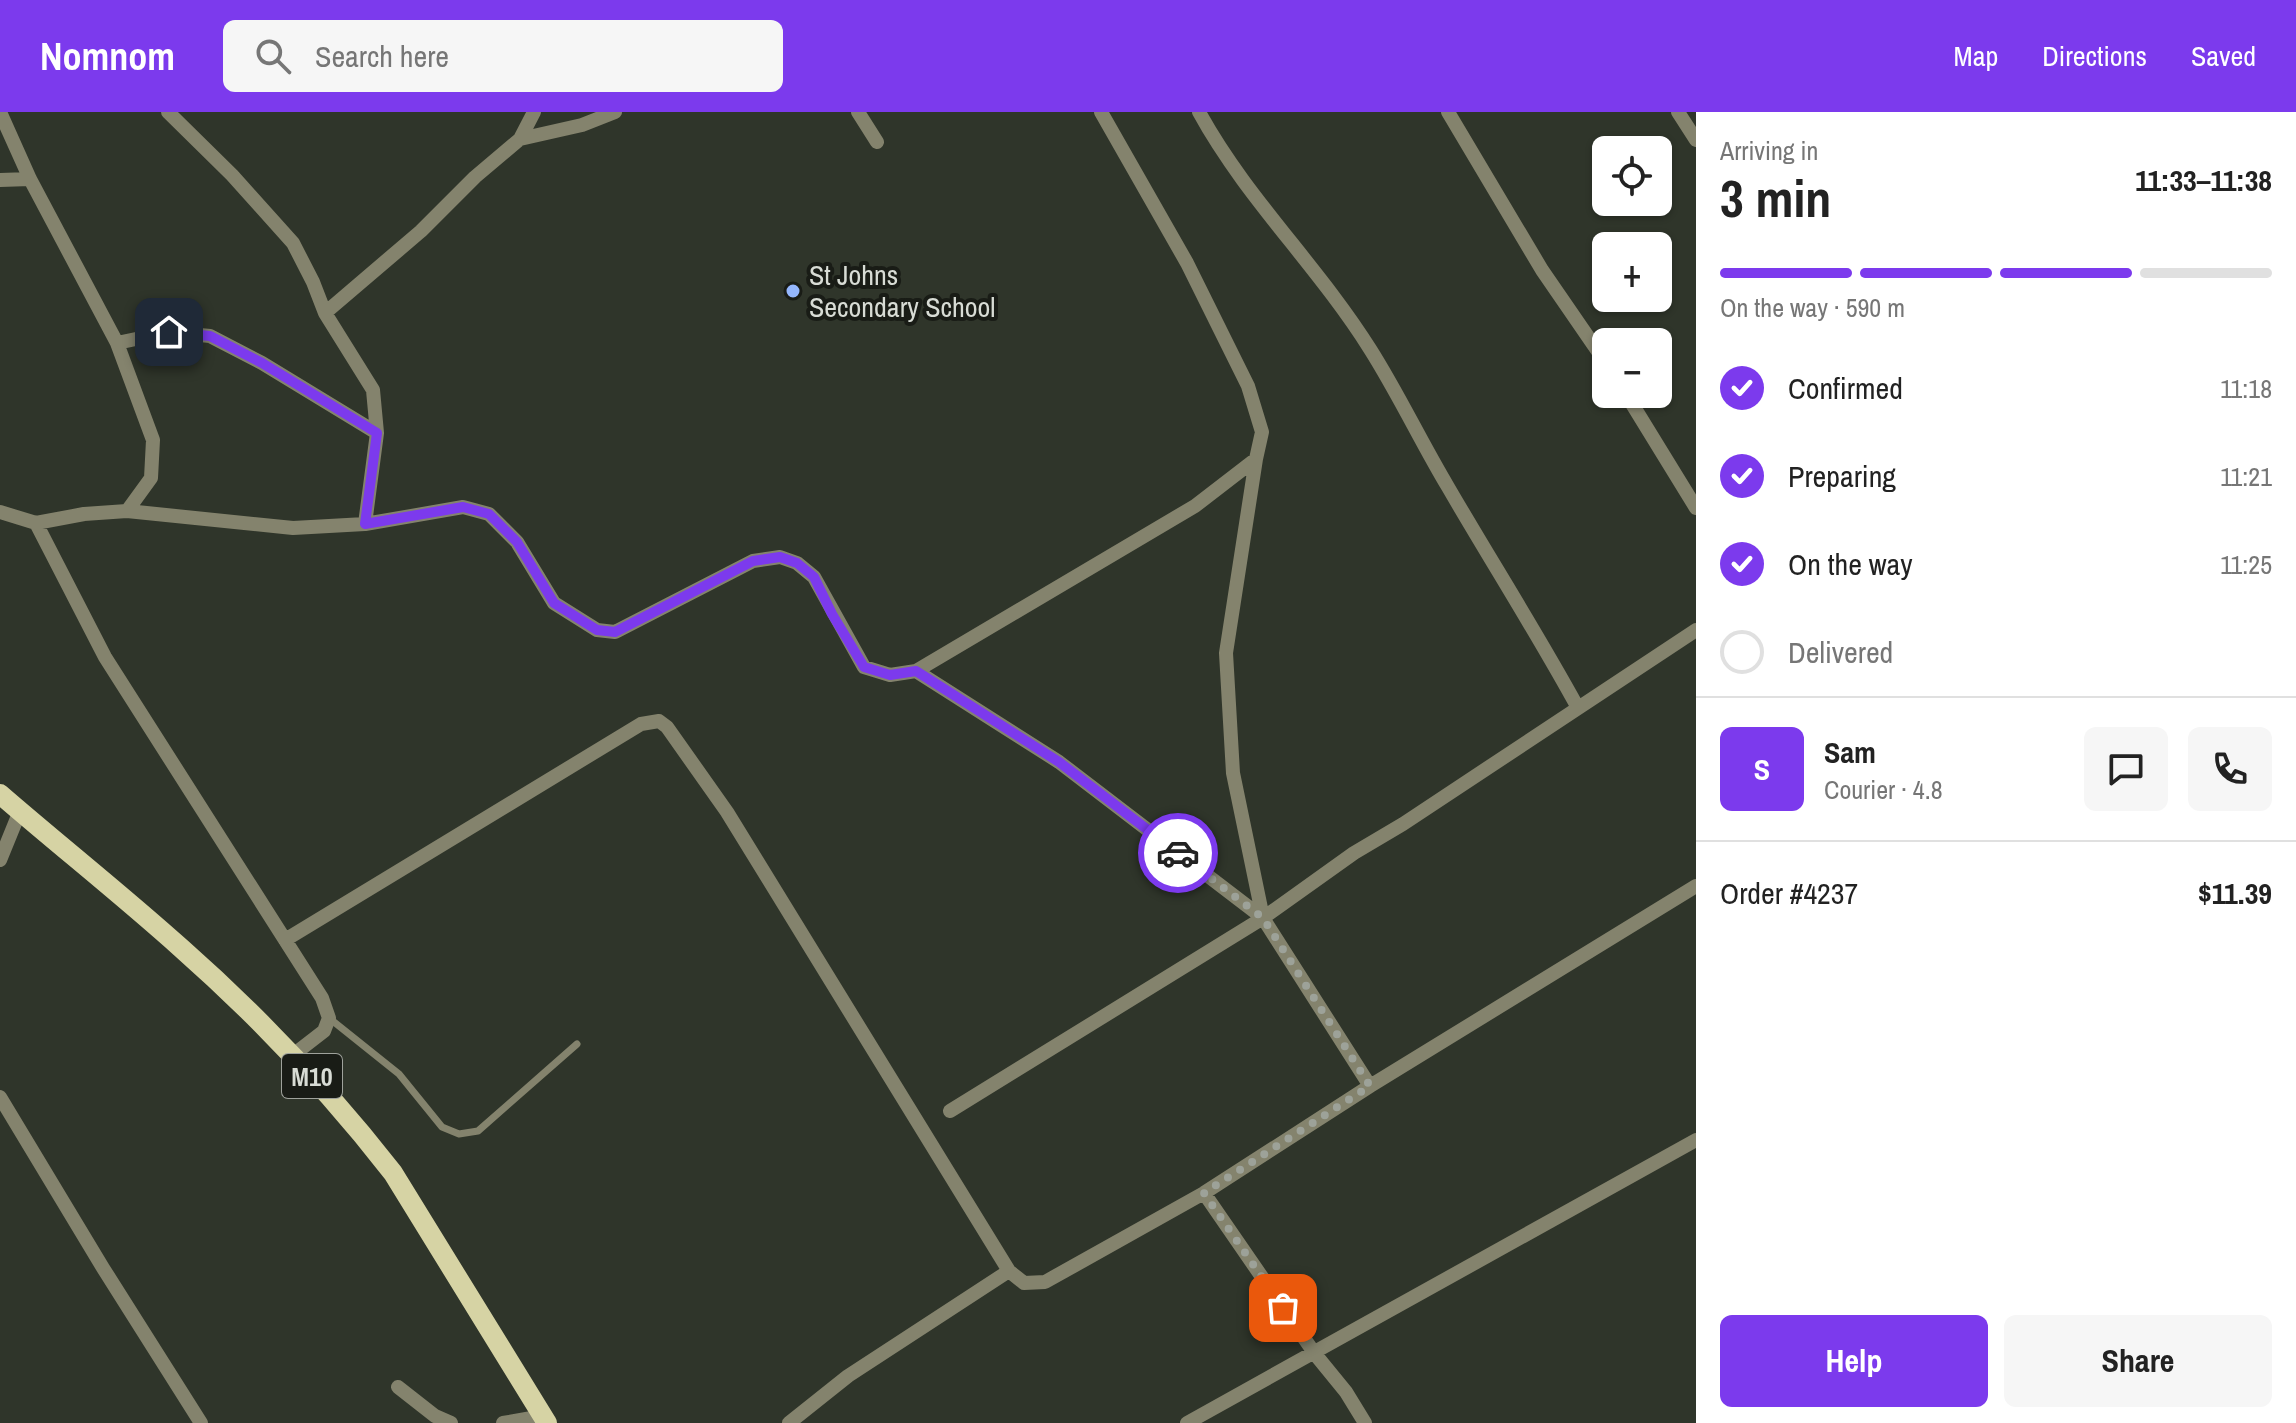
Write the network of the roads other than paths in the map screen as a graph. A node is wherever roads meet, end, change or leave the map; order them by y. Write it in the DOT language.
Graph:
graph roads {
  1 [pos="0,112"];
  2 [pos="168,112"];
  3 [pos="534,112"];
  4 [pos="615,112"];
  5 [pos="858,112"];
  6 [pos="1101,112"];
  7 [pos="1199,112"];
  8 [pos="1448,112"];
  9 [pos="1678,112"];
  10 [pos="6,139"];
  11 [pos="520,139"];
  12 [pos="1696,140"];
  13 [pos="877,142"];
  14 [pos="30,179"];
  15 [pos="0,180"];
  16 [pos="325,313"];
  17 [pos="117,343"];
  18 [pos="1592,343"];
  19 [pos="1635,408"];
  20 [pos="377,433"];
  21 [pos="1256,459"];
  22 [pos="1696,508"];
  23 [pos="127,511"];
  24 [pos="0,512"];
  25 [pos="36,523"];
  26 [pos="365,524"];
  27 [pos="1696,630"];
  28 [pos="916,671"];
  29 [pos="1578,708"];
  30 [pos="0,794"];
  31 [pos="20,811"];
  32 [pos="0,860"];
  33 [pos="1696,886"];
  34 [pos="1263,918"];
  35 [pos="285,940"];
  36 [pos="329,1018"];
  37 [pos="577,1044"];
  38 [pos="293,1055"];
  39 [pos="1370,1086"];
  40 [pos="0,1097"];
  41 [pos="950,1111"];
  42 [pos="1696,1140"];
  43 [pos="1204,1193"];
  44 [pos="1009,1271"];
  45 [pos="1315,1354"];
  46 [pos="398,1387"];
  47 [pos="545,1420"];
  48 [pos="201,1423"];
  49 [pos="451,1423"];
  50 [pos="503,1423"];
  51 [pos="789,1423"];
  52 [pos="1187,1423"];
  53 [pos="1365,1423"];
  1 -- 10 [label="street"];
  2 -- 16 [label="street"];
  3 -- 11 [label="street"];
  4 -- 11 [label="street"];
  5 -- 13 [label="street"];
  6 -- 21 [label="street"];
  7 -- 29 [label="street"];
  8 -- 18 [label="street"];
  9 -- 12 [label="street"];
  10 -- 14 [label="street"];
  11 -- 16 [label="street"];
  14 -- 15 [label="street"];
  14 -- 17 [label="street"];
  16 -- 20 [label="street"];
  17 -- 20 [label="street"];
  17 -- 23 [label="street"];
  19 -- 22 [label="street"];
  20 -- 26 [label="street"];
  21 -- 28 [label="street"];
  21 -- 34 [label="street"];
  23 -- 25 [label="street"];
  23 -- 26 [label="street"];
  24 -- 25 [label="street"];
  25 -- 35 [label="street"];
  26 -- 28 [label="street"];
  27 -- 29 [label="street"];
  28 -- 34 [label="street"];
  29 -- 34 [label="street"];
  30 -- 31 [label="main road, M10"];
  31 -- 32 [label="street"];
  31 -- 38 [label="main road, M10"];
  33 -- 39 [label="street"];
  34 -- 39 [label="street"];
  34 -- 41 [label="street"];
  35 -- 36 [label="street"];
  35 -- 44 [label="street"];
  36 -- 37 [label="lane"];
  36 -- 38 [label="street"];
  38 -- 47 [label="main road, M10"];
  39 -- 43 [label="street"];
  40 -- 48 [label="street"];
  42 -- 45 [label="street"];
  43 -- 44 [label="street"];
  43 -- 45 [label="street"];
  44 -- 51 [label="street"];
  45 -- 52 [label="street"];
  45 -- 53 [label="street"];
  46 -- 49 [label="street"];
  47 -- 50 [label="street"];
}
